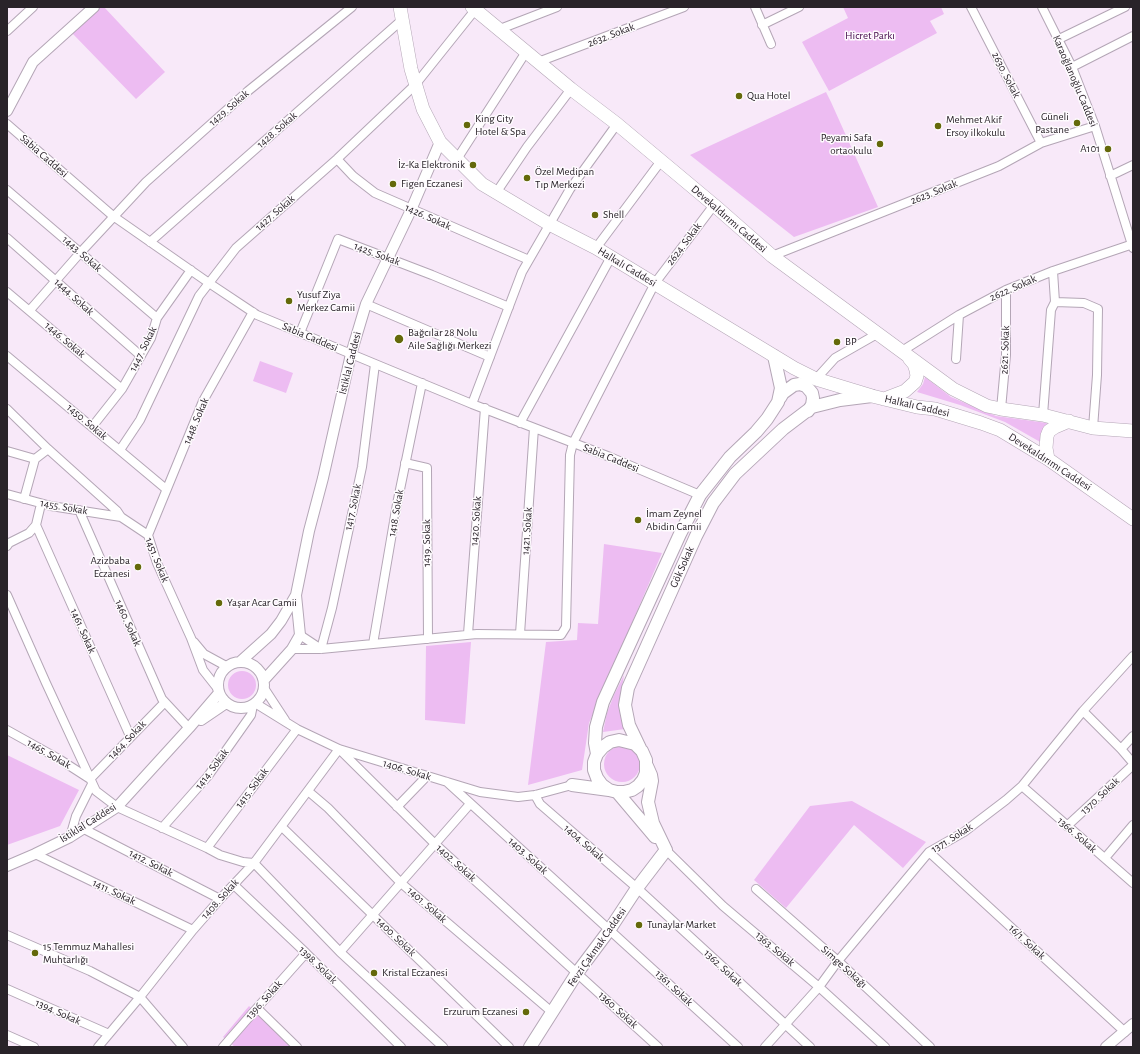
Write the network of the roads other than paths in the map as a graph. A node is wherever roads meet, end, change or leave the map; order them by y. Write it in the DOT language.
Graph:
graph roads {
  1 [pos="34,7"];
  2 [pos="94,7"];
  3 [pos="352,7"];
  4 [pos="558,7"];
  5 [pos="684,7"];
  6 [pos="755,7"];
  7 [pos="799,7"];
  8 [pos="971,7"];
  9 [pos="1042,7"];
  10 [pos="1124,7"];
  11 [pos="474,8"];
  12 [pos="402,13"];
  13 [pos="762,25"];
  14 [pos="500,30"];
  15 [pos="7,31"];
  16 [pos="1133,36"];
  17 [pos="1059,39"];
  18 [pos="771,44"];
  19 [pos="526,52"];
  20 [pos="538,62"];
  21 [pos="1072,67"];
  22 [pos="415,85"];
  23 [pos="571,89"];
  24 [pos="7,111"];
  25 [pos="7,124"];
  26 [pos="616,124"];
  27 [pos="1095,126"];
  28 [pos="440,142"];
  29 [pos="1041,144"];
  30 [pos="337,159"];
  31 [pos="457,159"];
  32 [pos="662,161"];
  33 [pos="1133,166"];
  34 [pos="1110,176"];
  35 [pos="7,190"];
  36 [pos="496,193"];
  37 [pos="714,205"];
  38 [pos="411,210"];
  39 [pos="113,216"];
  40 [pos="549,224"];
  41 [pos="7,238"];
  42 [pos="150,242"];
  43 [pos="1133,246"];
  44 [pos="596,248"];
  45 [pos="80,252"];
  46 [pos="772,256"];
  47 [pos="611,257"];
  48 [pos="388,258"];
  49 [pos="529,260"];
  50 [pos="191,270"];
  51 [pos="1054,271"];
  52 [pos="56,280"];
  53 [pos="209,283"];
  54 [pos="655,283"];
  55 [pos="1006,290"];
  56 [pos="7,292"];
  57 [pos="1055,302"];
  58 [pos="366,304"];
  59 [pos="509,307"];
  60 [pos="30,310"];
  61 [pos="252,312"];
  62 [pos="959,315"];
  63 [pos="157,318"];
  64 [pos="300,332"];
  65 [pos="877,334"];
  66 [pos="904,353"];
  67 [pos="351,354"];
  68 [pos="7,356"];
  69 [pos="141,356"];
  70 [pos="774,356"];
  71 [pos="490,357"];
  72 [pos="956,359"];
  73 [pos="375,364"];
  74 [pos="816,379"];
  75 [pos="422,383"];
  76 [pos="122,389"];
  77 [pos="878,397"];
  78 [pos="780,398"];
  79 [pos="472,404"];
  80 [pos="484,408"];
  81 [pos="7,409"];
  82 [pos="1000,409"];
  83 [pos="808,410"];
  84 [pos="1043,415"];
  85 [pos="961,416"];
  86 [pos="520,422"];
  87 [pos="1069,422"];
  88 [pos="92,427"];
  89 [pos="534,428"];
  90 [pos="1093,428"];
  91 [pos="1133,429"];
  92 [pos="573,443"];
  93 [pos="48,449"];
  94 [pos="120,450"];
  95 [pos="7,451"];
  96 [pos="35,459"];
  97 [pos="1048,459"];
  98 [pos="405,463"];
  99 [pos="166,489"];
  100 [pos="7,494"];
  101 [pos="700,495"];
  102 [pos="24,499"];
  103 [pos="41,504"];
  104 [pos="79,510"];
  105 [pos="122,517"];
  106 [pos="1133,519"];
  107 [pos="36,525"];
  108 [pos="148,534"];
  109 [pos="8,544"];
  110 [pos="7,594"];
  111 [pos="296,595"];
  112 [pos="650,602"];
  113 [pos="664,608"];
  114 [pos="468,634"];
  115 [pos="520,634"];
  116 [pos="300,635"];
  117 [pos="191,638"];
  118 [pos="428,639"];
  119 [pos="373,644"];
  120 [pos="292,649"];
  121 [pos="321,649"];
  122 [pos="1133,656"];
  123 [pos="241,661"];
  124 [pos="226,666"];
  125 [pos="264,684"];
  126 [pos="218,691"];
  127 [pos="165,702"];
  128 [pos="226,703"];
  129 [pos="254,704"];
  130 [pos="1083,711"];
  131 [pos="285,721"];
  132 [pos="189,728"];
  133 [pos="297,729"];
  134 [pos="7,730"];
  135 [pos="130,736"];
  136 [pos="1133,736"];
  137 [pos="339,749"];
  138 [pos="1121,749"];
  139 [pos="642,751"];
  140 [pos="596,758"];
  141 [pos="1133,764"];
  142 [pos="647,765"];
  143 [pos="428,776"];
  144 [pos="91,781"];
  145 [pos="447,782"];
  146 [pos="572,785"];
  147 [pos="1022,786"];
  148 [pos="308,791"];
  149 [pos="614,791"];
  150 [pos="535,795"];
  151 [pos="470,804"];
  152 [pos="117,807"];
  153 [pos="397,807"];
  154 [pos="1133,825"];
  155 [pos="1067,826"];
  156 [pos="282,827"];
  157 [pos="82,828"];
  158 [pos="162,828"];
  159 [pos="70,837"];
  160 [pos="435,844"];
  161 [pos="207,848"];
  162 [pos="666,850"];
  163 [pos="929,852"];
  164 [pos="35,854"];
  165 [pos="1105,858"];
  166 [pos="254,863"];
  167 [pos="7,866"];
  168 [pos="401,883"];
  169 [pos="1133,883"];
  170 [pos="234,885"];
  171 [pos="637,888"];
  172 [pos="756,889"];
  173 [pos="220,899"];
  174 [pos="373,915"];
  175 [pos="610,929"];
  176 [pos="193,930"];
  177 [pos="7,935"];
  178 [pos="340,952"];
  179 [pos="306,953"];
  180 [pos="838,961"];
  181 [pos="577,973"];
  182 [pos="819,987"];
  183 [pos="7,989"];
  184 [pos="140,997"];
  185 [pos="256,1008"];
  186 [pos="552,1013"];
  187 [pos="1133,1024"];
  188 [pos="785,1025"];
  189 [pos="1125,1032"];
  190 [pos="109,1034"];
  191 [pos="7,1035"];
  192 [pos="34,1047"];
  193 [pos="98,1047"];
  194 [pos="182,1047"];
  195 [pos="223,1047"];
  196 [pos="297,1047"];
  197 [pos="401,1047"];
  198 [pos="442,1047"];
  199 [pos="509,1047"];
  200 [pos="530,1047"];
  201 [pos="658,1047"];
  202 [pos="738,1047"];
  203 [pos="765,1047"];
  204 [pos="810,1047"];
  205 [pos="885,1047"];
  206 [pos="930,1047"];
  207 [pos="1106,1047"];
  1 -- 15 [label="street"];
  2 -- 24 [label="street"];
  3 -- 39 [label="street, 1429. Sokak"];
  4 -- 14 [label="street"];
  5 -- 20 [label="street, 2632. Sokak"];
  6 -- 13 [label="street"];
  7 -- 13 [label="street"];
  8 -- 29 [label="street, 2630. Sokak"];
  9 -- 17 [label="street, Karaoğlanoğlu Caddesi"];
  10 -- 17 [label="street"];
  11 -- 14 [label="main road, Devekaldırımı Caddesi"];
  11 -- 22 [label="street, 1427. Sokak"];
  12 -- 22 [label="main road, Halkalı Caddesi"];
  12 -- 42 [label="street, 1428. Sokak"];
  13 -- 18 [label="street"];
  14 -- 19 [label="main road, Devekaldırımı Caddesi"];
  16 -- 21 [label="street"];
  17 -- 21 [label="street, Karaoğlanoğlu Caddesi"];
  19 -- 20 [label="main road, Devekaldırımı Caddesi"];
  19 -- 31 [label="street"];
  20 -- 23 [label="main road, Devekaldırımı Caddesi"];
  21 -- 27 [label="street, Karaoğlanoğlu Caddesi"];
  22 -- 28 [label="main road, Halkalı Caddesi"];
  22 -- 30 [label="street, 1427. Sokak"];
  23 -- 26 [label="main road, Devekaldırımı Caddesi"];
  23 -- 36 [label="street"];
  25 -- 39 [label="street, Sabia Caddesi"];
  26 -- 32 [label="main road, Devekaldırımı Caddesi"];
  26 -- 40 [label="street"];
  27 -- 29 [label="street, 2623. Sokak"];
  27 -- 34 [label="street, Karaoğlanoğlu Caddesi"];
  28 -- 31 [label="main road, Halkalı Caddesi"];
  28 -- 38 [label="street, İstiklal Caddesi"];
  29 -- 46 [label="street, 2623. Sokak"];
  30 -- 38 [label="street, 1426. Sokak"];
  30 -- 53 [label="street, 1427. Sokak"];
  31 -- 36 [label="main road, Halkalı Caddesi"];
  32 -- 37 [label="main road, Devekaldırımı Caddesi"];
  32 -- 44 [label="street"];
  33 -- 34 [label="street"];
  34 -- 43 [label="street, Karaoğlanoğlu Caddesi"];
  35 -- 45 [label="street, 1443. Sokak"];
  36 -- 40 [label="main road, Halkalı Caddesi"];
  37 -- 46 [label="main road, Devekaldırımı Caddesi"];
  37 -- 54 [label="street, 2624. Sokak"];
  38 -- 48 [label="street, İstiklal Caddesi"];
  38 -- 49 [label="street, 1426. Sokak"];
  39 -- 42 [label="street, Sabia Caddesi"];
  39 -- 45 [label="street, 1429. Sokak"];
  40 -- 44 [label="main road, Halkalı Caddesi"];
  40 -- 49 [label="street"];
  41 -- 52 [label="street, 1444. Sokak"];
  42 -- 50 [label="street, Sabia Caddesi"];
  43 -- 51 [label="street, 2622. Sokak"];
  44 -- 47 [label="main road, Halkalı Caddesi"];
  45 -- 52 [label="street, 1429. Sokak"];
  45 -- 63 [label="street, 1443. Sokak"];
  46 -- 65 [label="main road, Devekaldırımı Caddesi"];
  47 -- 54 [label="main road, Halkalı Caddesi"];
  47 -- 86 [label="street"];
  48 -- 58 [label="street, İstiklal Caddesi"];
  48 -- 59 [label="street, 1425. Sokak"];
  48 -- 64 [label="street, 1425. Sokak"];
  49 -- 59 [label="street"];
  50 -- 53 [label="street, Sabia Caddesi"];
  50 -- 63 [label="street, 1447. Sokak"];
  51 -- 55 [label="street, 2622. Sokak"];
  51 -- 57 [label="street"];
  52 -- 60 [label="street, 1429. Sokak"];
  52 -- 69 [label="street, 1444. Sokak"];
  53 -- 61 [label="street, Sabia Caddesi"];
  53 -- 94 [label="street, 1427. Sokak"];
  54 -- 70 [label="main road, Halkalı Caddesi"];
  54 -- 92 [label="street, 2624. Sokak"];
  55 -- 62 [label="street, 2622. Sokak"];
  55 -- 82 [label="street, 2621. Sokak"];
  56 -- 60 [label="street, 1446. Sokak"];
  57 -- 84 [label="street"];
  57 -- 90 [label="street"];
  58 -- 67 [label="street, İstiklal Caddesi"];
  58 -- 71 [label="street"];
  59 -- 71 [label="street"];
  60 -- 76 [label="street, 1446. Sokak"];
  61 -- 64 [label="street, Sabia Caddesi"];
  61 -- 99 [label="street, 1448. Sokak"];
  62 -- 66 [label="street, 2622. Sokak"];
  62 -- 72 [label="street"];
  63 -- 69 [label="street, 1447. Sokak"];
  64 -- 67 [label="street, Sabia Caddesi"];
  65 -- 66 [label="main road, Devekaldırımı Caddesi"];
  65 -- 74 [label="street"];
  66 -- 77 [label="main road"];
  66 -- 82 [label="main road, Devekaldırımı Caddesi"];
  67 -- 73 [label="street, Sabia Caddesi"];
  67 -- 111 [label="street, İstiklal Caddesi"];
  68 -- 88 [label="street, 1450. Sokak"];
  69 -- 76 [label="street, 1447. Sokak"];
  70 -- 74 [label="main road, Halkalı Caddesi"];
  70 -- 78 [label="main road"];
  71 -- 79 [label="street"];
  73 -- 75 [label="street, Sabia Caddesi"];
  73 -- 121 [label="street, 1417. Sokak"];
  74 -- 77 [label="main road, Halkalı Caddesi"];
  75 -- 79 [label="street, Sabia Caddesi"];
  75 -- 98 [label="street, 1418. Sokak"];
  76 -- 88 [label="street, 1447. Sokak"];
  77 -- 83 [label="main road, Gök Sokak"];
  77 -- 85 [label="main road, Halkalı Caddesi"];
  78 -- 83 [label="main road"];
  78 -- 101 [label="main road, Gök Sokak"];
  79 -- 80 [label="street, Sabia Caddesi"];
  80 -- 86 [label="street, Sabia Caddesi"];
  80 -- 114 [label="street, 1420. Sokak"];
  81 -- 93 [label="street, 1451. Sokak"];
  82 -- 84 [label="main road"];
  83 -- 113 [label="main road, Gök Sokak"];
  84 -- 87 [label="main road"];
  85 -- 97 [label="main road, Devekaldırımı Caddesi"];
  86 -- 89 [label="street, Sabia Caddesi"];
  87 -- 90 [label="main road"];
  87 -- 97 [label="main road"];
  88 -- 94 [label="street, 1450. Sokak"];
  89 -- 92 [label="street, Sabia Caddesi"];
  89 -- 115 [label="street, 1421. Sokak"];
  90 -- 91 [label="main road"];
  92 -- 101 [label="street, Sabia Caddesi"];
  92 -- 115 [label="street, 2624. Sokak"];
  93 -- 96 [label="street"];
  93 -- 105 [label="street, 1451. Sokak"];
  94 -- 99 [label="street, 1450. Sokak"];
  95 -- 96 [label="street"];
  96 -- 102 [label="street"];
  97 -- 106 [label="main road, Devekaldırımı Caddesi"];
  98 -- 118 [label="street, 1419. Sokak"];
  98 -- 119 [label="street, 1418. Sokak"];
  99 -- 108 [label="street, 1448. Sokak"];
  100 -- 102 [label="street, 1455. Sokak"];
  101 -- 112 [label="main road, Gök Sokak"];
  102 -- 103 [label="street, 1455. Sokak"];
  103 -- 104 [label="street, 1455. Sokak"];
  103 -- 107 [label="street"];
  104 -- 105 [label="street, 1455. Sokak"];
  104 -- 127 [label="street, 1460. Sokak"];
  105 -- 108 [label="street, 1451. Sokak"];
  107 -- 109 [label="street"];
  107 -- 135 [label="street, 1461. Sokak"];
  108 -- 117 [label="street, 1451. Sokak"];
  110 -- 144 [label="street"];
  111 -- 116 [label="street, İstiklal Caddesi"];
  111 -- 123 [label="street, İstiklal Caddesi"];
  112 -- 113 [label="main road"];
  112 -- 140 [label="main road, Gök Sokak"];
  113 -- 139 [label="main road, Gök Sokak"];
  114 -- 115 [label="street"];
  114 -- 118 [label="street"];
  116 -- 120 [label="street"];
  116 -- 121 [label="street"];
  117 -- 124 [label="street"];
  117 -- 126 [label="street, 1451. Sokak"];
  118 -- 119 [label="street"];
  119 -- 121 [label="street"];
  120 -- 121 [label="street"];
  120 -- 125 [label="street"];
  122 -- 130 [label="street, 1371. Sokak"];
  123 -- 124 [label="street"];
  123 -- 125 [label="street"];
  124 -- 126 [label="street"];
  125 -- 129 [label="street"];
  125 -- 131 [label="street, 1406. Sokak"];
  126 -- 128 [label="street"];
  126 -- 132 [label="street, İstiklal Caddesi"];
  127 -- 132 [label="street, 1460. Sokak"];
  127 -- 135 [label="street, 1464. Sokak"];
  128 -- 129 [label="street"];
  128 -- 132 [label="street, İstiklal Caddesi"];
  129 -- 131 [label="street, 1406. Sokak"];
  129 -- 158 [label="street, 1414. Sokak"];
  130 -- 138 [label="street"];
  130 -- 147 [label="street, 1371. Sokak"];
  131 -- 133 [label="street, 1406. Sokak"];
  132 -- 152 [label="street, İstiklal Caddesi"];
  133 -- 137 [label="street, 1406. Sokak"];
  133 -- 161 [label="street, 1415. Sokak"];
  134 -- 144 [label="street, 1465. Sokak"];
  135 -- 144 [label="street, 1464. Sokak"];
  136 -- 138 [label="street"];
  137 -- 143 [label="street, 1406. Sokak"];
  137 -- 148 [label="street, 1408. Sokak"];
  137 -- 153 [label="street, 1402. Sokak"];
  138 -- 141 [label="street"];
  139 -- 140 [label="main road"];
  139 -- 142 [label="main road"];
  140 -- 146 [label="main road"];
  140 -- 149 [label="main road, Gök Sokak"];
  141 -- 155 [label="street, 1370. Sokak"];
  142 -- 149 [label="main road"];
  142 -- 162 [label="main road"];
  143 -- 145 [label="street, 1406. Sokak"];
  143 -- 153 [label="street"];
  144 -- 152 [label="street"];
  144 -- 159 [label="street, 1464. Sokak"];
  145 -- 150 [label="street, 1406. Sokak"];
  145 -- 151 [label="street, 1403. Sokak"];
  146 -- 149 [label="main road"];
  146 -- 150 [label="street"];
  147 -- 155 [label="street, 1366. Sokak"];
  147 -- 163 [label="street, 1371. Sokak"];
  148 -- 156 [label="street, 1408. Sokak"];
  148 -- 168 [label="street, 1401. Sokak"];
  149 -- 162 [label="main road, Gök Sokak"];
  150 -- 171 [label="street, 1404. Sokak"];
  151 -- 160 [label="street"];
  151 -- 175 [label="street, 1403. Sokak"];
  152 -- 157 [label="street, İstiklal Caddesi"];
  152 -- 158 [label="street"];
  153 -- 160 [label="street, 1402. Sokak"];
  154 -- 165 [label="street"];
  155 -- 165 [label="street, 1366. Sokak"];
  156 -- 166 [label="street, 1408. Sokak"];
  156 -- 174 [label="street, 1400. Sokak"];
  157 -- 159 [label="street, İstiklal Caddesi"];
  157 -- 173 [label="street, 1412. Sokak"];
  158 -- 161 [label="street"];
  159 -- 164 [label="street, İstiklal Caddesi"];
  160 -- 168 [label="street"];
  160 -- 181 [label="street, 1402. Sokak"];
  161 -- 166 [label="street"];
  162 -- 171 [label="main road, Fevzi Çakmak Caddesi"];
  162 -- 182 [label="street, 1363. Sokak"];
  163 -- 180 [label="street, 1371. Sokak"];
  163 -- 189 [label="street, 16/1. Sokak"];
  164 -- 167 [label="street, İstiklal Caddesi"];
  164 -- 176 [label="street, 1411. Sokak"];
  165 -- 169 [label="street, 1366. Sokak"];
  166 -- 170 [label="street, 1408. Sokak"];
  166 -- 178 [label="street"];
  168 -- 174 [label="street"];
  168 -- 186 [label="street, 1401. Sokak"];
  170 -- 173 [label="street, 1408. Sokak"];
  170 -- 179 [label="street, 1398. Sokak"];
  171 -- 175 [label="main road, Fevzi Çakmak Caddesi"];
  171 -- 188 [label="street, 1362. Sokak"];
  172 -- 180 [label="street, Simge Sokağı"];
  173 -- 176 [label="street, 1408. Sokak"];
  174 -- 178 [label="street"];
  174 -- 199 [label="street, 1400. Sokak"];
  175 -- 181 [label="main road, Fevzi Çakmak Caddesi"];
  175 -- 202 [label="street, 1361. Sokak"];
  176 -- 184 [label="street, 1408. Sokak"];
  177 -- 184 [label="street"];
  178 -- 198 [label="street"];
  179 -- 185 [label="street, 1396. Sokak"];
  179 -- 197 [label="street, 1398. Sokak"];
  180 -- 182 [label="street, 1371. Sokak"];
  180 -- 206 [label="street, Simge Sokağı"];
  181 -- 186 [label="main road, Fevzi Çakmak Caddesi"];
  181 -- 201 [label="street, 1360. Sokak"];
  182 -- 188 [label="street, 1371. Sokak"];
  182 -- 205 [label="street, 1363. Sokak"];
  183 -- 190 [label="street, 1394. Sokak"];
  184 -- 190 [label="street, 1408. Sokak"];
  184 -- 194 [label="street"];
  185 -- 195 [label="street, 1396. Sokak"];
  185 -- 196 [label="street"];
  186 -- 200 [label="main road, Fevzi Çakmak Caddesi"];
  187 -- 189 [label="street"];
  188 -- 203 [label="street, 1371. Sokak"];
  188 -- 204 [label="street, 1362. Sokak"];
  189 -- 207 [label="street"];
  190 -- 193 [label="street, 1408. Sokak"];
  191 -- 192 [label="street"];
}
